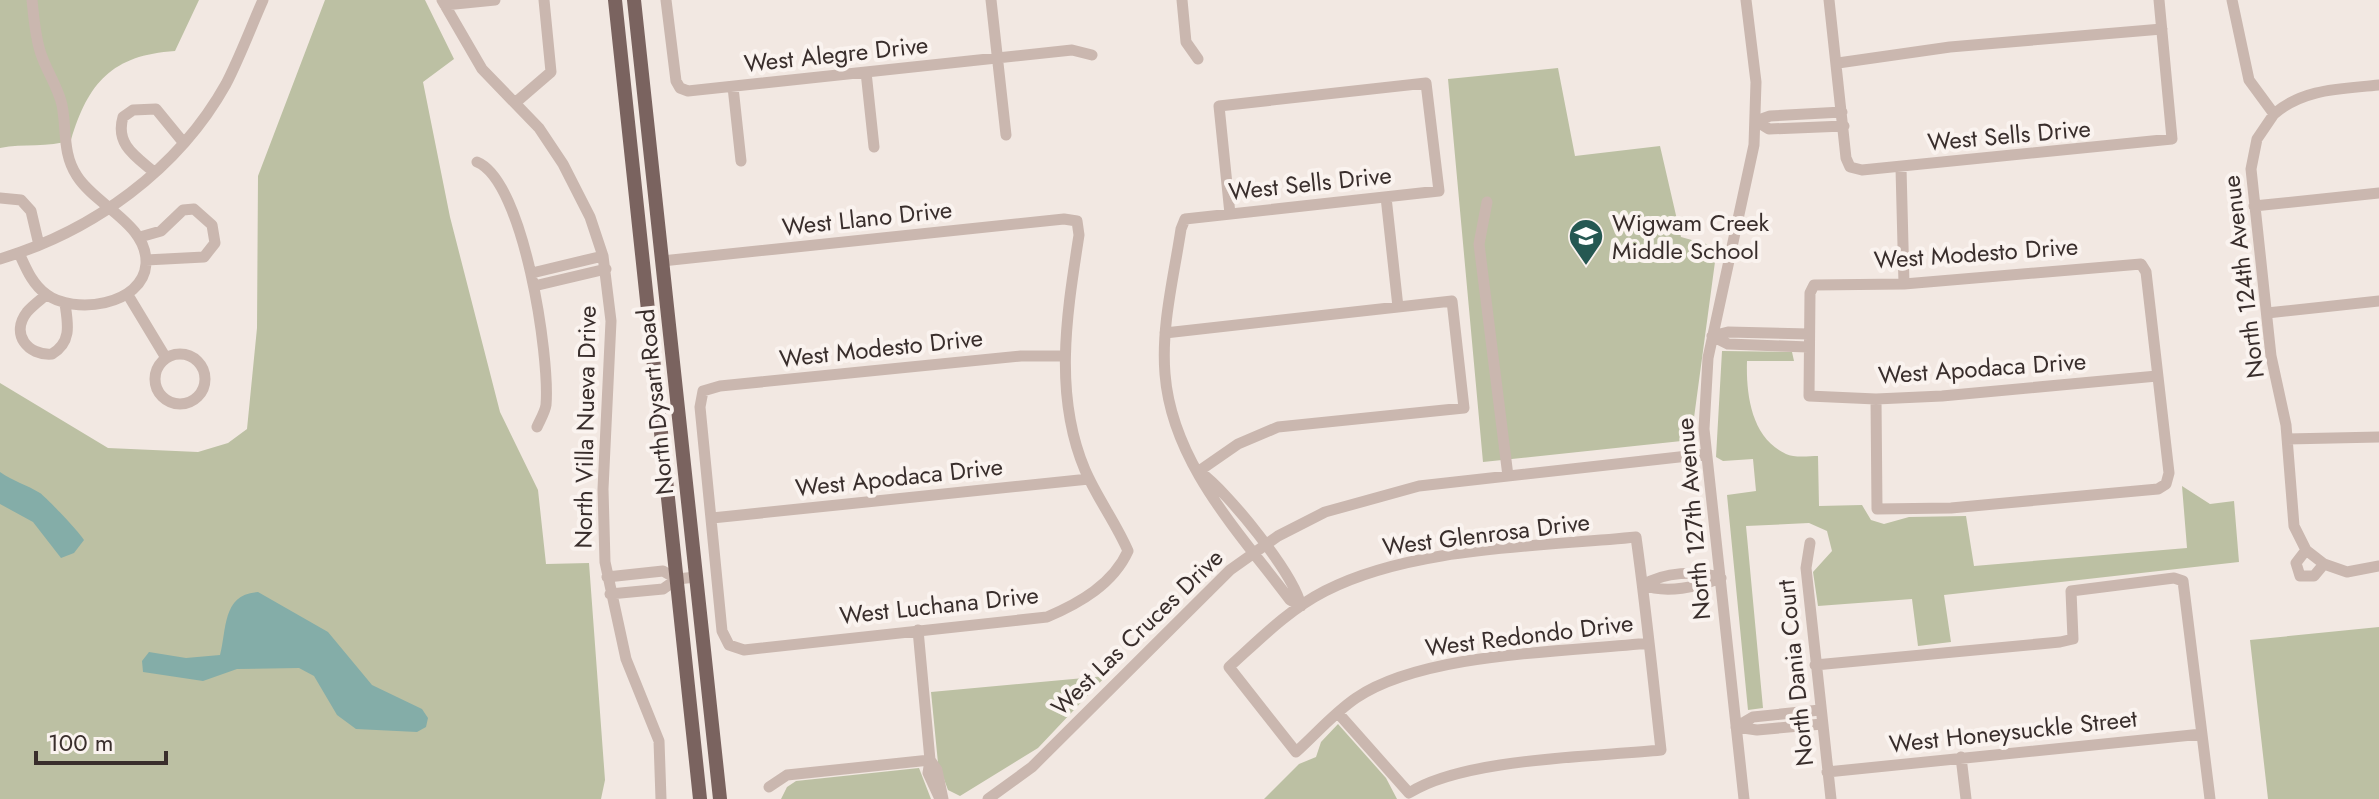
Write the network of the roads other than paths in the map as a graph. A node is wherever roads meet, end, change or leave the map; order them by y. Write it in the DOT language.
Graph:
graph roads {
  1 [pos="32,0"];
  2 [pos="263,0"];
  3 [pos="495,0"];
  4 [pos="544,0"];
  5 [pos="615,0"];
  6 [pos="634,0"];
  7 [pos="666,0"];
  8 [pos="991,0"];
  9 [pos="1746,0"];
  10 [pos="1829,0"];
  11 [pos="2159,0"];
  12 [pos="2232,0"];
  13 [pos="1185,1"];
  14 [pos="444,3"];
  15 [pos="2162,29"];
  16 [pos="1092,55"];
  17 [pos="998,58"];
  18 [pos="1198,59"];
  19 [pos="1838,63"];
  20 [pos="866,72"];
  21 [pos="2379,85"];
  22 [pos="733,87"];
  23 [pos="515,103"];
  24 [pos="1842,112"];
  25 [pos="2274,114"];
  26 [pos="1756,121"];
  27 [pos="1844,126"];
  28 [pos="1006,135"];
  29 [pos="183,142"];
  30 [pos="874,147"];
  31 [pos="741,161"];
  32 [pos="477,162"];
  33 [pos="1901,168"];
  34 [pos="154,172"];
  35 [pos="2379,193"];
  36 [pos="1386,197"];
  37 [pos="0,198"];
  38 [pos="1487,202"];
  39 [pos="2254,206"];
  40 [pos="109,208"];
  41 [pos="1230,214"];
  42 [pos="140,237"];
  43 [pos="39,245"];
  44 [pos="19,253"];
  45 [pos="603,256"];
  46 [pos="0,259"];
  47 [pos="146,260"];
  48 [pos="662,261"];
  49 [pos="606,269"];
  50 [pos="533,279"];
  51 [pos="1904,284"];
  52 [pos="46,295"];
  53 [pos="128,295"];
  54 [pos="2379,301"];
  55 [pos="65,304"];
  56 [pos="1398,307"];
  57 [pos="2267,313"];
  58 [pos="1165,333"];
  59 [pos="1712,336"];
  60 [pos="1808,340"];
  61 [pos="1065,356"];
  62 [pos="166,358"];
  63 [pos="2157,376"];
  64 [pos="1876,399"];
  65 [pos="537,427"];
  66 [pos="2379,437"];
  67 [pos="2287,439"];
  68 [pos="1706,454"];
  69 [pos="1199,471"];
  70 [pos="1508,476"];
  71 [pos="1089,479"];
  72 [pos="712,518"];
  73 [pos="1810,543"];
  74 [pos="1259,549"];
  75 [pos="2379,566"];
  76 [pos="607,577"];
  77 [pos="696,577"];
  78 [pos="1721,578"];
  79 [pos="677,579"];
  80 [pos="1643,585"];
  81 [pos="610,594"];
  82 [pos="1301,606"];
  83 [pos="918,630"];
  84 [pos="1649,643"];
  85 [pos="1815,665"];
  86 [pos="1820,710"];
  87 [pos="1338,713"];
  88 [pos="1822,724"];
  89 [pos="1736,727"];
  90 [pos="2202,734"];
  91 [pos="1296,752"];
  92 [pos="1961,757"];
  93 [pos="930,760"];
  94 [pos="1827,772"];
  95 [pos="769,787"];
  96 [pos="661,799"];
  97 [pos="700,799"];
  98 [pos="720,799"];
  99 [pos="942,799"];
  100 [pos="988,799"];
  101 [pos="1744,799"];
  102 [pos="1831,799"];
  103 [pos="1966,799"];
  104 [pos="2210,799"];
  1 -- 40 [label="street"];
  2 -- 29 [label="street"];
  3 -- 14 [label="street"];
  4 -- 23 [label="street"];
  5 -- 79 [label="main road, North Dysart Road"];
  6 -- 48 [label="main road, North Dysart Road"];
  7 -- 22 [label="street, West Alegre Drive"];
  8 -- 17 [label="street"];
  9 -- 26 [label="street, North 127th Avenue"];
  10 -- 19 [label="street"];
  11 -- 15 [label="street"];
  12 -- 25 [label="street"];
  13 -- 18 [label="street"];
  14 -- 23 [label="street, North Villa Nueva Drive"];
  15 -- 19 [label="street"];
  15 -- 33 [label="street, West Sells Drive"];
  16 -- 17 [label="street, West Alegre Drive"];
  17 -- 20 [label="street, West Alegre Drive"];
  17 -- 28 [label="street"];
  19 -- 24 [label="street"];
  20 -- 22 [label="street, West Alegre Drive"];
  20 -- 30 [label="street"];
  21 -- 25 [label="street"];
  22 -- 31 [label="street"];
  23 -- 45 [label="street, North Villa Nueva Drive"];
  24 -- 26 [label="street"];
  24 -- 27 [label="street"];
  25 -- 39 [label="street, North 124th Avenue"];
  26 -- 27 [label="street"];
  26 -- 59 [label="street, North 127th Avenue"];
  27 -- 33 [label="street, West Sells Drive"];
  29 -- 34 [label="street"];
  29 -- 34 [label="street"];
  32 -- 50 [label="street"];
  33 -- 51 [label="street"];
  34 -- 40 [label="street"];
  35 -- 39 [label="street"];
  36 -- 41 [label="street, West Sells Drive"];
  36 -- 41 [label="street, West Sells Drive"];
  36 -- 56 [label="street"];
  37 -- 43 [label="street"];
  38 -- 70 [label="street"];
  39 -- 57 [label="street, North 124th Avenue"];
  40 -- 42 [label="street"];
  40 -- 43 [label="street"];
  41 -- 58 [label="street, West Sells Drive"];
  42 -- 47 [label="street"];
  42 -- 47 [label="street"];
  43 -- 44 [label="street"];
  44 -- 46 [label="street"];
  44 -- 52 [label="street"];
  45 -- 49 [label="street, North Villa Nueva Drive"];
  45 -- 50 [label="street"];
  47 -- 53 [label="street"];
  48 -- 61 [label="street, West Llano Drive"];
  48 -- 77 [label="main road, North Dysart Road"];
  49 -- 50 [label="street"];
  49 -- 76 [label="street, North Villa Nueva Drive"];
  50 -- 65 [label="street"];
  51 -- 60 [label="street, West Modesto Drive"];
  51 -- 63 [label="street, West Modesto Drive"];
  52 -- 55 [label="street"];
  52 -- 55 [label="street"];
  53 -- 55 [label="street"];
  53 -- 62 [label="street"];
  54 -- 57 [label="street"];
  56 -- 58 [label="street"];
  56 -- 69 [label="street"];
  57 -- 67 [label="street, North 124th Avenue"];
  58 -- 69 [label="street"];
  59 -- 60 [label="street"];
  59 -- 68 [label="street, North 127th Avenue"];
  60 -- 64 [label="street, West Apodaca Drive"];
  61 -- 71 [label="street"];
  61 -- 72 [label="street, West Modesto Drive"];
  62 -- 62 [label="street"];
  63 -- 64 [label="street, West Apodaca Drive"];
  63 -- 64 [label="street"];
  66 -- 67 [label="street"];
  67 -- 75 [label="street, North 124th Avenue"];
  68 -- 70 [label="street, West Las Cruces Drive"];
  68 -- 78 [label="street, North 127th Avenue"];
  69 -- 74 [label="street"];
  70 -- 74 [label="street, West Las Cruces Drive"];
  71 -- 72 [label="street, West Apodaca Drive"];
  71 -- 83 [label="street, West Luchana Drive"];
  72 -- 83 [label="street, West Luchana Drive"];
  73 -- 85 [label="street, North Dania Court"];
  74 -- 82 [label="street"];
  74 -- 100 [label="street, West Las Cruces Drive"];
  76 -- 79 [label="street"];
  76 -- 81 [label="street, North Villa Nueva Drive"];
  77 -- 79 [label="street"];
  77 -- 98 [label="main road, North Dysart Road"];
  78 -- 80 [label="street"];
  78 -- 89 [label="street, North 127th Avenue"];
  79 -- 81 [label="street"];
  79 -- 97 [label="main road, North Dysart Road"];
  80 -- 82 [label="street, West Glenrosa Drive"];
  80 -- 84 [label="street"];
  81 -- 96 [label="street, North Villa Nueva Drive"];
  82 -- 91 [label="street, West Glenrosa Drive"];
  83 -- 93 [label="street"];
  84 -- 87 [label="street, West Redondo Drive"];
  84 -- 87 [label="street"];
  85 -- 86 [label="street, North Dania Court"];
  85 -- 90 [label="street"];
  86 -- 88 [label="street, North Dania Court"];
  86 -- 89 [label="street"];
  87 -- 91 [label="street, West Redondo Drive"];
  88 -- 89 [label="street"];
  88 -- 94 [label="street, North Dania Court"];
  89 -- 101 [label="street, North 127th Avenue"];
  90 -- 92 [label="street, West Honeysuckle Street"];
  90 -- 104 [label="street"];
  92 -- 94 [label="street, West Honeysuckle Street"];
  92 -- 103 [label="street"];
  93 -- 95 [label="street"];
  93 -- 99 [label="street"];
  94 -- 102 [label="street, North Dania Court"];
}
